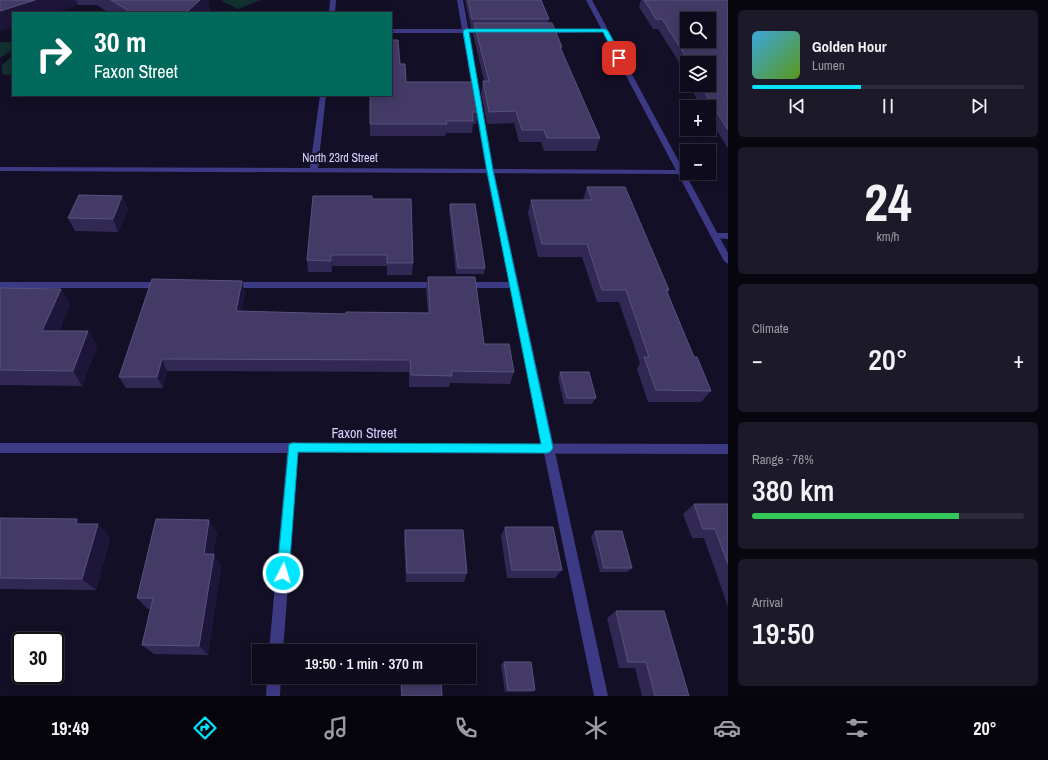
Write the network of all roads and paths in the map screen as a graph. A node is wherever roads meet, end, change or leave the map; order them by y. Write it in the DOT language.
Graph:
graph roads {
  1 [pos="333,0"];
  2 [pos="460,0"];
  3 [pos="589,0"];
  4 [pos="332,12"];
  5 [pos="392,31"];
  6 [pos="466,31"];
  7 [pos="497,31"];
  8 [pos="536,31"];
  9 [pos="605,31"];
  10 [pos="323,96"];
  11 [pos="0,169"];
  12 [pos="314,170"];
  13 [pos="490,171"];
  14 [pos="680,172"];
  15 [pos="684,180"];
  16 [pos="715,236"];
  17 [pos="728,236"];
  18 [pos="728,261"];
  19 [pos="0,285"];
  20 [pos="174,285"];
  21 [pos="221,285"];
  22 [pos="514,285"];
  23 [pos="293,447"];
  24 [pos="0,448"];
  25 [pos="548,448"];
  26 [pos="728,449"];
  27 [pos="277,644"];
  28 [pos="274,684"];
  29 [pos="273,696"];
  30 [pos="601,696"];
  1 -- 4 [label="street"];
  2 -- 6 [label="street"];
  3 -- 9 [label="street"];
  5 -- 6 [label="street"];
  6 -- 7 [label="street"];
  6 -- 13 [label="street"];
  8 -- 9 [label="street"];
  9 -- 14 [label="street"];
  10 -- 12 [label="street"];
  11 -- 12 [label="street, North 23rd Street"];
  12 -- 13 [label="street, North 23rd Street"];
  13 -- 14 [label="street, North 23rd Street"];
  13 -- 22 [label="street"];
  15 -- 16 [label="street"];
  16 -- 17 [label="street"];
  16 -- 18 [label="street"];
  19 -- 20 [label="street"];
  21 -- 22 [label="street"];
  22 -- 25 [label="street"];
  23 -- 24 [label="street, Faxon Street"];
  23 -- 25 [label="street, Faxon Street"];
  23 -- 27 [label="street"];
  25 -- 26 [label="street, Faxon Street"];
  25 -- 30 [label="street"];
  28 -- 29 [label="street"];
}
